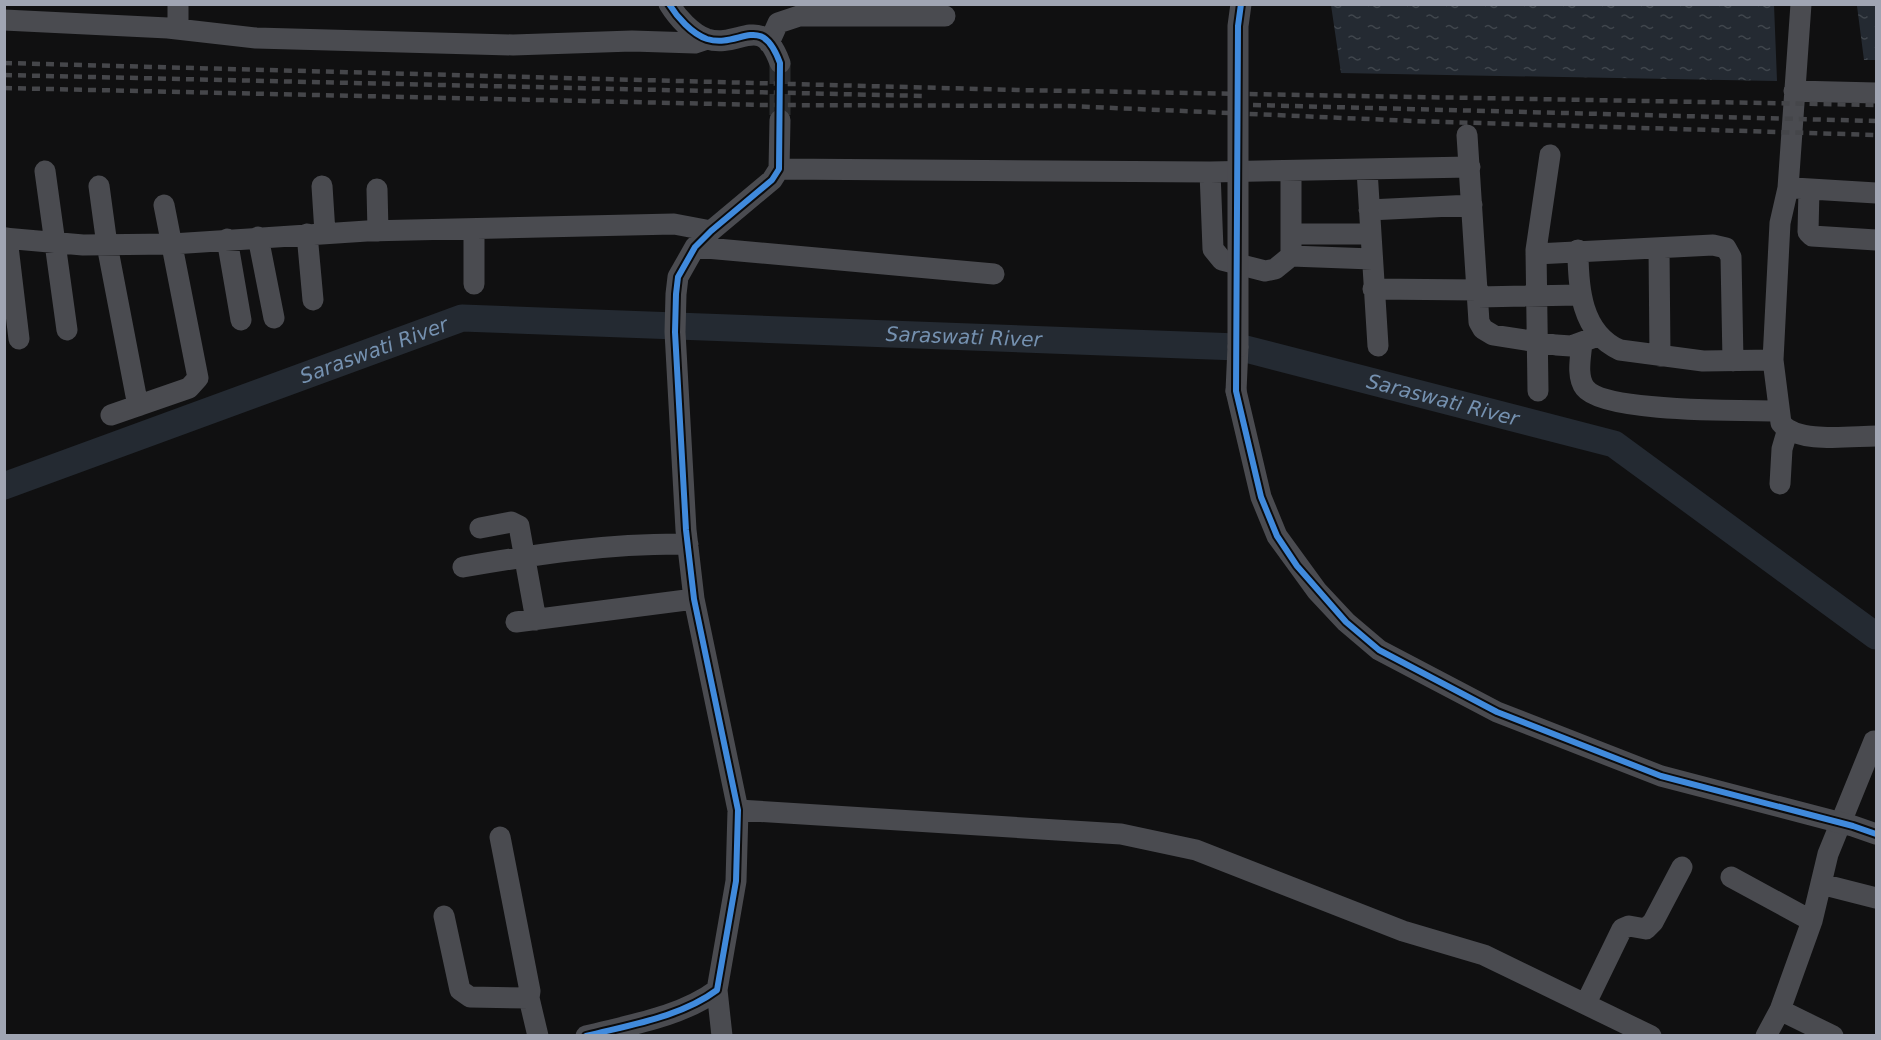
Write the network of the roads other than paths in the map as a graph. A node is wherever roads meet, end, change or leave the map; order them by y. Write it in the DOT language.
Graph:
graph roads {
  1 [pos="178,4"];
  2 [pos="669,4"];
  3 [pos="1241,4"];
  4 [pos="1801,4"];
  5 [pos="945,16"];
  6 [pos="4,20"];
  7 [pos="178,29"];
  8 [pos="707,39"];
  9 [pos="769,43"];
  10 [pos="780,63"];
  11 [pos="1794,91"];
  12 [pos="1876,93"];
  13 [pos="780,120"];
  14 [pos="1467,135"];
  15 [pos="1550,154"];
  16 [pos="1470,167"];
  17 [pos="779,169"];
  18 [pos="1367,170"];
  19 [pos="45,171"];
  20 [pos="1291,171"];
  21 [pos="1210,172"];
  22 [pos="99,186"];
  23 [pos="322,186"];
  24 [pos="1798,188"];
  25 [pos="377,189"];
  26 [pos="1876,193"];
  27 [pos="164,205"];
  28 [pos="1472,205"];
  29 [pos="1369,210"];
  30 [pos="474,229"];
  31 [pos="378,231"];
  32 [pos="711,231"];
  33 [pos="316,234"];
  34 [pos="1291,234"];
  35 [pos="1370,234"];
  36 [pos="258,237"];
  37 [pos="6,238"];
  38 [pos="227,239"];
  39 [pos="1876,240"];
  40 [pos="56,241"];
  41 [pos="172,244"];
  42 [pos="107,245"];
  43 [pos="695,247"];
  44 [pos="1659,248"];
  45 [pos="1578,250"];
  46 [pos="1536,254"];
  47 [pos="1291,256"];
  48 [pos="1372,259"];
  49 [pos="994,274"];
  50 [pos="474,284"];
  51 [pos="1373,289"];
  52 [pos="1478,293"];
  53 [pos="1580,295"];
  54 [pos="1536,298"];
  55 [pos="313,300"];
  56 [pos="274,318"];
  57 [pos="242,320"];
  58 [pos="68,330"];
  59 [pos="19,339"];
  60 [pos="1590,339"];
  61 [pos="1538,341"];
  62 [pos="1378,346"];
  63 [pos="1660,356"];
  64 [pos="1773,360"];
  65 [pos="1733,361"];
  66 [pos="1538,391"];
  67 [pos="138,406"];
  68 [pos="1779,411"];
  69 [pos="111,415"];
  70 [pos="1787,432"];
  71 [pos="1876,436"];
  72 [pos="1780,484"];
  73 [pos="480,528"];
  74 [pos="688,544"];
  75 [pos="524,556"];
  76 [pos="463,567"];
  77 [pos="694,599"];
  78 [pos="1874,741"];
  79 [pos="738,810"];
  80 [pos="1876,834"];
  81 [pos="500,837"];
  82 [pos="1682,867"];
  83 [pos="1731,877"];
  84 [pos="1821,884"];
  85 [pos="1876,898"];
  86 [pos="444,916"];
  87 [pos="1812,921"];
  88 [pos="717,990"];
  89 [pos="529,998"];
  90 [pos="1586,1003"];
  91 [pos="1780,1010"];
  92 [pos="538,1035"];
  93 [pos="586,1035"];
  94 [pos="722,1035"];
  95 [pos="1651,1035"];
  96 [pos="1766,1035"];
  97 [pos="1833,1035"];
  1 -- 7 [label="street"];
  2 -- 8 [label="street"];
  3 -- 80 [label="street, bridge"];
  4 -- 11 [label="street"];
  5 -- 9 [label="street"];
  6 -- 7 [label="street"];
  7 -- 8 [label="street"];
  8 -- 9 [label="street"];
  9 -- 10 [label="street"];
  11 -- 12 [label="street"];
  11 -- 24 [label="street"];
  13 -- 17 [label="street"];
  14 -- 16 [label="street"];
  15 -- 46 [label="street"];
  16 -- 18 [label="street"];
  16 -- 28 [label="street"];
  17 -- 21 [label="street"];
  17 -- 32 [label="street"];
  18 -- 20 [label="street"];
  18 -- 29 [label="street"];
  19 -- 40 [label="street"];
  20 -- 21 [label="street"];
  20 -- 34 [label="street"];
  21 -- 47 [label="street"];
  22 -- 42 [label="street"];
  23 -- 33 [label="street"];
  24 -- 26 [label="street"];
  24 -- 39 [label="street"];
  24 -- 64 [label="street"];
  25 -- 31 [label="street"];
  27 -- 41 [label="street"];
  28 -- 29 [label="street"];
  28 -- 52 [label="street"];
  29 -- 35 [label="street"];
  30 -- 31 [label="street"];
  30 -- 32 [label="street"];
  30 -- 50 [label="street"];
  31 -- 33 [label="street"];
  32 -- 43 [label="street"];
  33 -- 36 [label="street"];
  33 -- 55 [label="street"];
  34 -- 35 [label="street"];
  34 -- 47 [label="street"];
  35 -- 48 [label="street"];
  36 -- 38 [label="street"];
  36 -- 56 [label="street"];
  37 -- 40 [label="street"];
  37 -- 59 [label="street"];
  38 -- 41 [label="street"];
  38 -- 57 [label="street"];
  40 -- 42 [label="street"];
  40 -- 58 [label="street"];
  41 -- 42 [label="street"];
  41 -- 67 [label="street"];
  42 -- 67 [label="street"];
  43 -- 49 [label="street"];
  43 -- 74 [label="street"];
  44 -- 45 [label="street"];
  44 -- 63 [label="street"];
  44 -- 65 [label="street"];
  45 -- 46 [label="street"];
  45 -- 53 [label="street"];
  46 -- 54 [label="street"];
  47 -- 48 [label="street"];
  48 -- 51 [label="street"];
  51 -- 52 [label="street"];
  51 -- 62 [label="street"];
  52 -- 54 [label="street"];
  52 -- 61 [label="street"];
  53 -- 54 [label="street"];
  53 -- 60 [label="street"];
  54 -- 61 [label="street"];
  60 -- 61 [label="street"];
  60 -- 63 [label="street"];
  60 -- 68 [label="street"];
  61 -- 66 [label="street"];
  63 -- 65 [label="street"];
  64 -- 65 [label="street"];
  64 -- 68 [label="street"];
  67 -- 69 [label="street"];
  68 -- 70 [label="street"];
  70 -- 71 [label="street"];
  70 -- 72 [label="street"];
  73 -- 75 [label="street"];
  74 -- 75 [label="street"];
  74 -- 77 [label="street"];
  75 -- 76 [label="street"];
  75 -- 77 [label="street"];
  77 -- 79 [label="street"];
  78 -- 84 [label="street"];
  79 -- 88 [label="street"];
  79 -- 90 [label="street"];
  81 -- 89 [label="street"];
  82 -- 90 [label="street"];
  83 -- 87 [label="street"];
  84 -- 85 [label="street"];
  84 -- 87 [label="street"];
  86 -- 89 [label="street"];
  87 -- 91 [label="street"];
  88 -- 93 [label="street"];
  88 -- 94 [label="street"];
  89 -- 92 [label="street"];
  90 -- 95 [label="street"];
  91 -- 96 [label="street"];
  91 -- 97 [label="street"];
}
